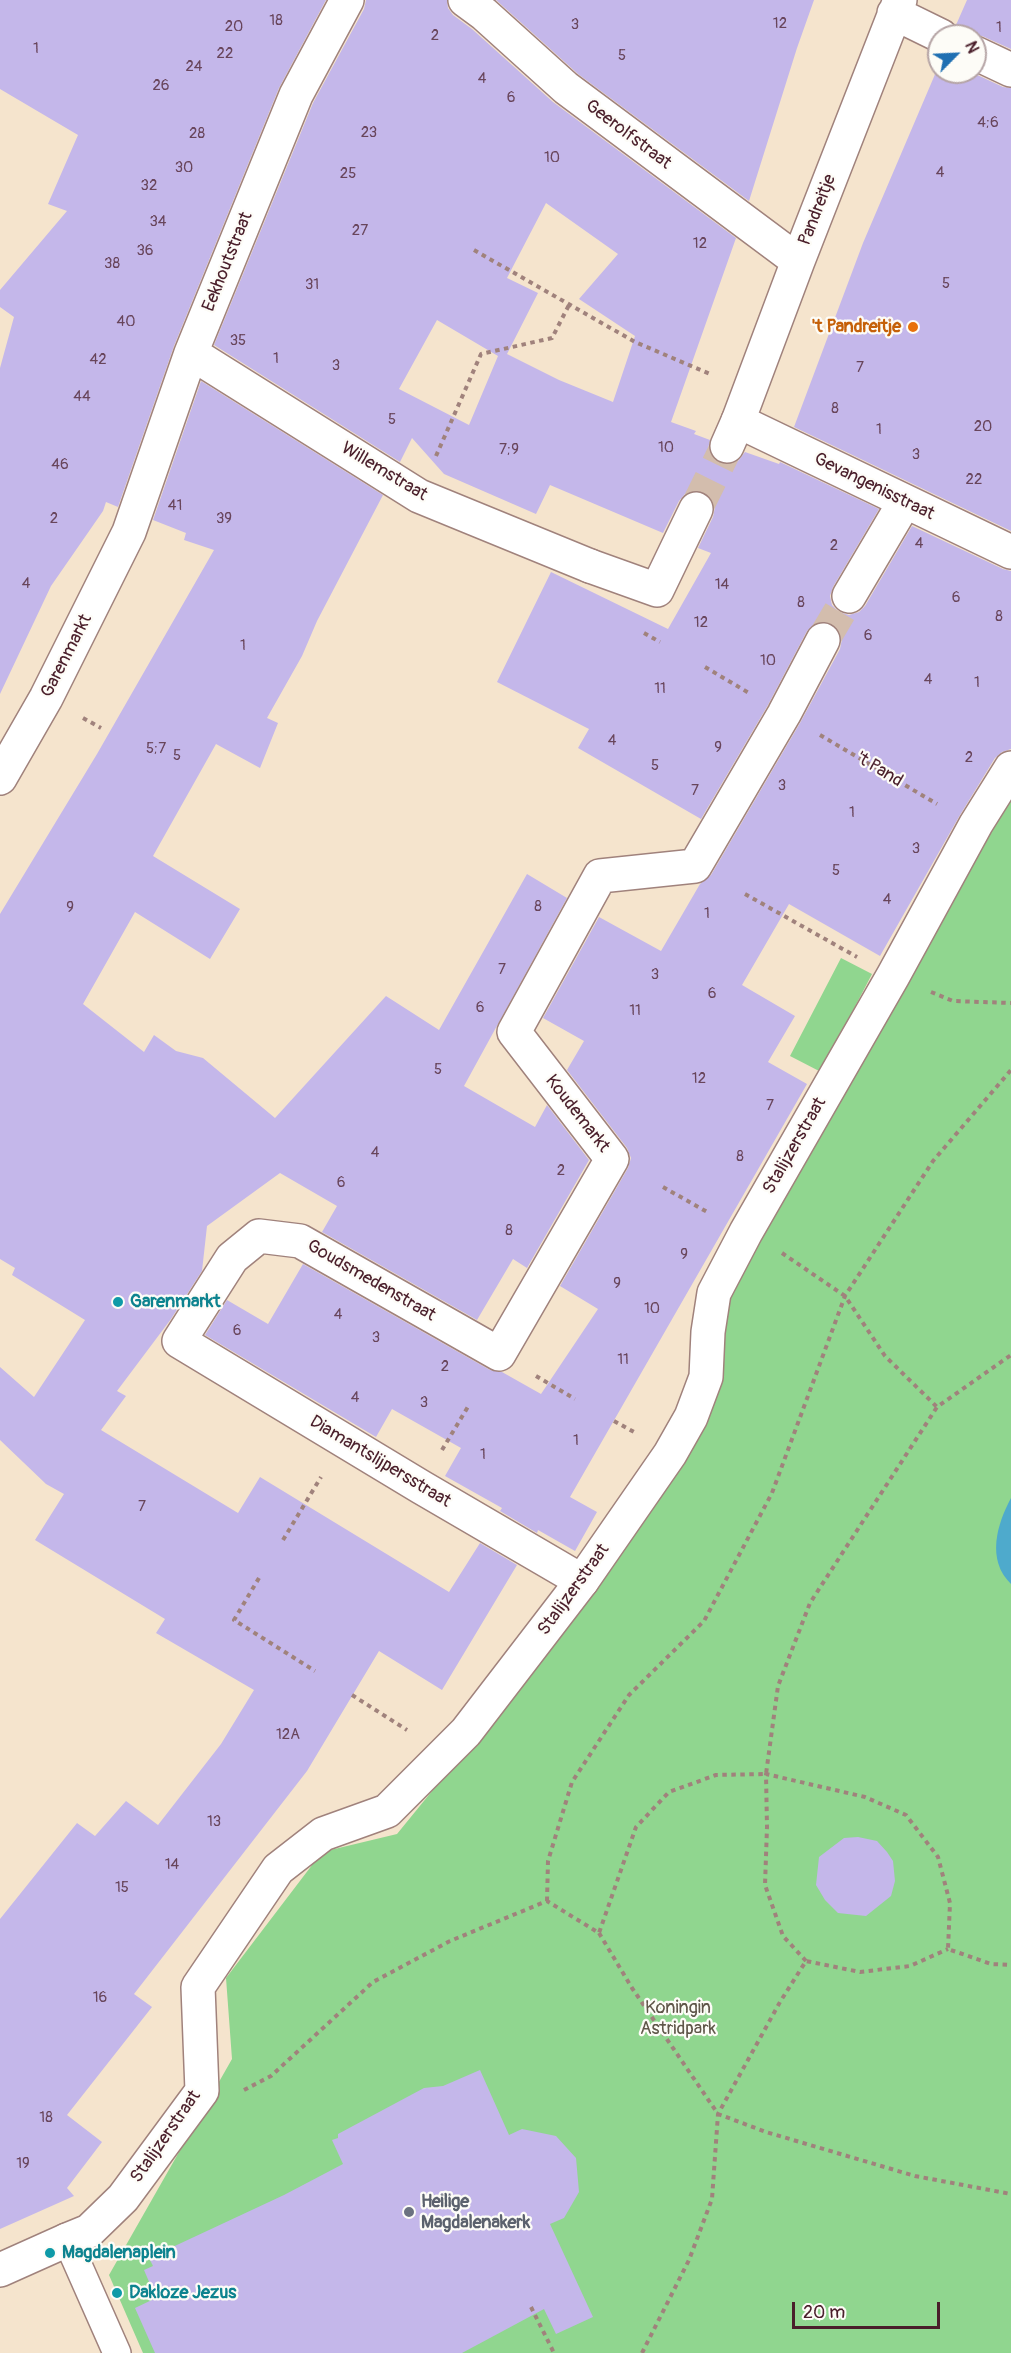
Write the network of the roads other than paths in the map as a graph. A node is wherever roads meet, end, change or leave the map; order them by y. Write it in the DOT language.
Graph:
graph roads {
  1 [pos="347,0"];
  2 [pos="465,0"];
  3 [pos="897,6"];
  4 [pos="927,26"];
  5 [pos="987,59"];
  6 [pos="1011,70"];
  7 [pos="798,261"];
  8 [pos="191,353"];
  9 [pos="732,434"];
  10 [pos="904,502"];
  11 [pos="696,509"];
  12 [pos="129,532"];
  13 [pos="1011,552"];
  14 [pos="849,596"];
  15 [pos="823,640"];
  16 [pos="1011,768"];
  17 [pos="0,778"];
  18 [pos="179,1341"];
  19 [pos="499,1354"];
  20 [pos="582,1581"];
  21 [pos="67,2240"];
  22 [pos="0,2270"];
  23 [pos="117,2353"];
  1 -- 8 [label="street, Eekhoutstraat"];
  2 -- 7 [label="street, Geerolfstraat"];
  3 -- 4 [label="street"];
  3 -- 7 [label="street, Pandreitje"];
  5 -- 6 [label="street"];
  7 -- 9 [label="street, Pandreitje"];
  8 -- 11 [label="street, Willemstraat"];
  8 -- 12 [label="street, Eekhoutstraat"];
  9 -- 10 [label="street, Gevangenisstraat"];
  10 -- 13 [label="street, Gevangenisstraat"];
  10 -- 14 [label="street"];
  12 -- 17 [label="street, Garenmarkt"];
  15 -- 19 [label="street, Koudemarkt"];
  16 -- 20 [label="street, Stalijzerstraat"];
  18 -- 19 [label="street, Goudsmedenstraat"];
  18 -- 20 [label="street, Diamantslijpersstraat"];
  20 -- 21 [label="street, Stalijzerstraat"];
  21 -- 22 [label="street, Stalijzerstraat"];
  21 -- 23 [label="lane"];
}
